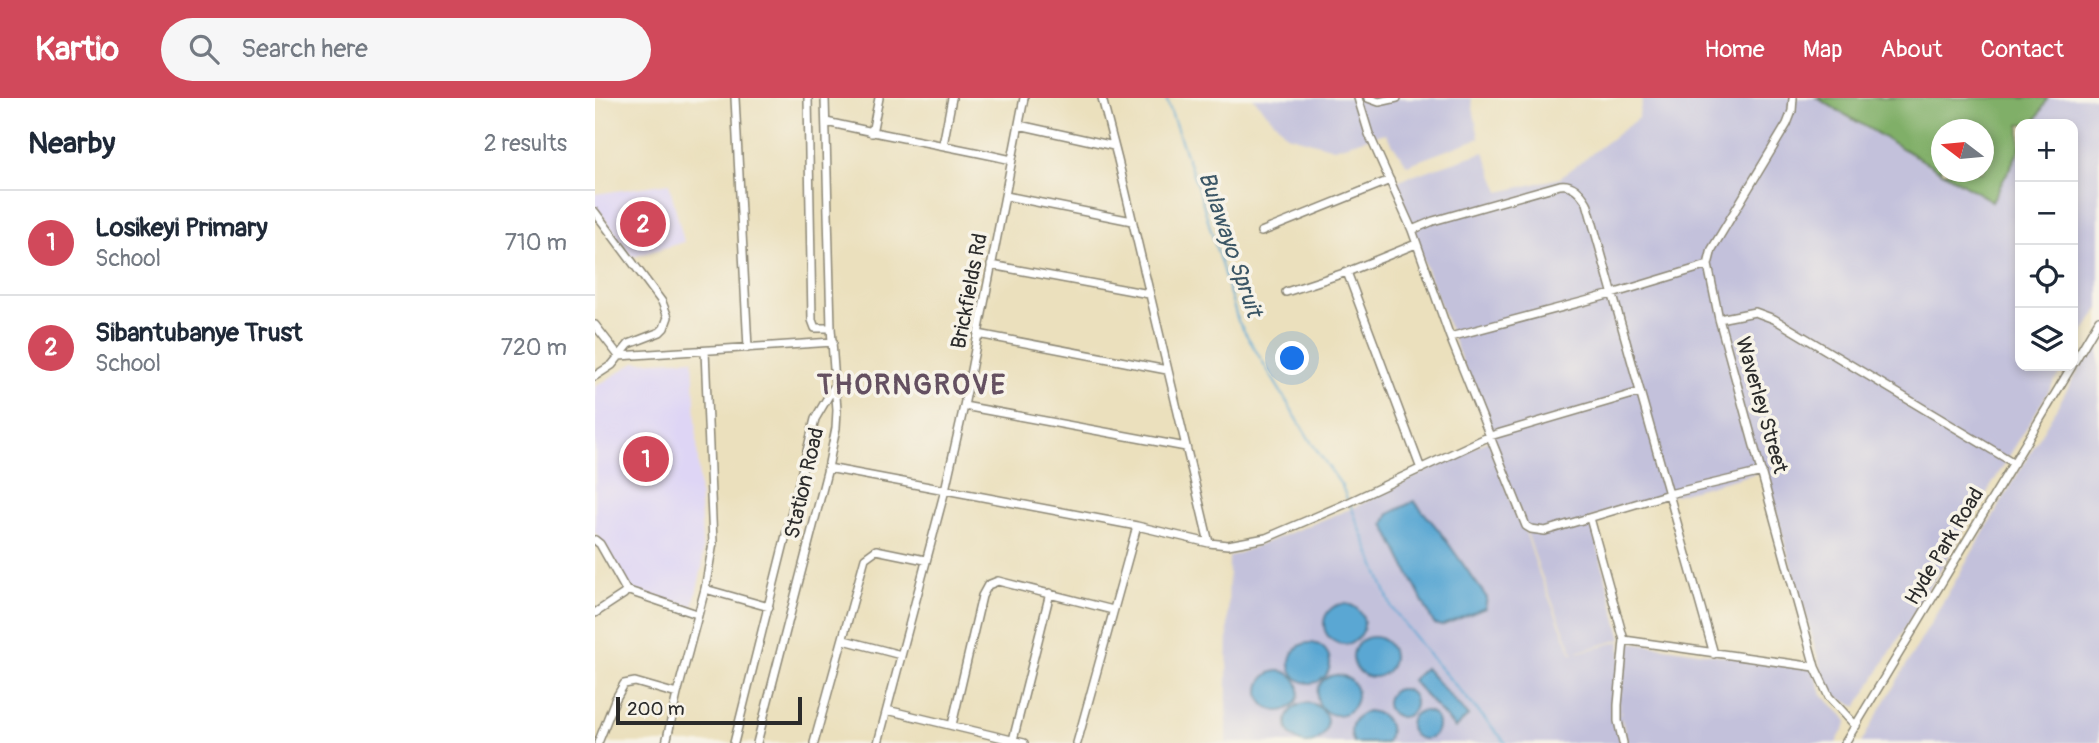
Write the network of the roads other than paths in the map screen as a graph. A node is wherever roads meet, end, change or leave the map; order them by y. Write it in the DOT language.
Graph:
graph roads {
  1 [pos="735,98"];
  2 [pos="808,98"];
  3 [pos="825,98"];
  4 [pos="879,98"];
  5 [pos="952,98"];
  6 [pos="1024,98"];
  7 [pos="1101,98"];
  8 [pos="1358,98"];
  9 [pos="1368,98"];
  10 [pos="1397,98"];
  11 [pos="1793,98"];
  12 [pos="826,122"];
  13 [pos="1019,125"];
  14 [pos="872,133"];
  15 [pos="943,145"];
  16 [pos="1114,146"];
  17 [pos="1012,160"];
  18 [pos="1389,180"];
  19 [pos="1006,196"];
  20 [pos="595,212"];
  21 [pos="1132,221"];
  22 [pos="1412,230"];
  23 [pos="1261,232"];
  24 [pos="1416,244"];
  25 [pos="992,265"];
  26 [pos="1708,265"];
  27 [pos="1347,272"];
  28 [pos="1286,292"];
  29 [pos="1149,294"];
  30 [pos="1612,294"];
  31 [pos="1719,319"];
  32 [pos="2099,320"];
  33 [pos="595,325"];
  34 [pos="831,328"];
  35 [pos="978,334"];
  36 [pos="1450,337"];
  37 [pos="833,342"];
  38 [pos="748,348"];
  39 [pos="705,351"];
  40 [pos="2078,355"];
  41 [pos="619,356"];
  42 [pos="1167,370"];
  43 [pos="2068,371"];
  44 [pos="595,376"];
  45 [pos="835,385"];
  46 [pos="1640,392"];
  47 [pos="964,405"];
  48 [pos="1490,436"];
  49 [pos="1186,447"];
  50 [pos="2014,463"];
  51 [pos="828,468"];
  52 [pos="1421,469"];
  53 [pos="1762,472"];
  54 [pos="945,490"];
  55 [pos="1669,494"];
  56 [pos="1590,518"];
  57 [pos="1137,526"];
  58 [pos="595,540"];
  59 [pos="1209,543"];
  60 [pos="925,561"];
  61 [pos="705,589"];
  62 [pos="626,590"];
  63 [pos="1051,593"];
  64 [pos="769,607"];
  65 [pos="1113,610"];
  66 [pos="595,613"];
  67 [pos="697,614"];
  68 [pos="844,640"];
  69 [pos="1624,640"];
  70 [pos="1714,654"];
  71 [pos="901,655"];
  72 [pos="1815,667"];
  73 [pos="677,694"];
  74 [pos="887,710"];
  75 [pos="952,724"];
  76 [pos="1856,726"];
  77 [pos="1013,740"];
  78 [pos="598,743"];
  79 [pos="666,743"];
  80 [pos="734,743"];
  81 [pos="757,743"];
  82 [pos="814,743"];
  83 [pos="878,743"];
  84 [pos="1024,743"];
  85 [pos="1077,743"];
  86 [pos="1623,743"];
  87 [pos="1846,743"];
  1 -- 38 [label="street"];
  2 -- 34 [label="street"];
  3 -- 12 [label="street, Station Road"];
  4 -- 14 [label="street"];
  5 -- 15 [label="street"];
  6 -- 13 [label="street, Brickfields Rd"];
  7 -- 16 [label="street"];
  8 -- 18 [label="street"];
  9 -- 10 [label="street"];
  11 -- 26 [label="street"];
  12 -- 14 [label="street"];
  12 -- 34 [label="street, Station Road"];
  13 -- 16 [label="street"];
  13 -- 17 [label="street, Brickfields Rd"];
  14 -- 15 [label="street"];
  15 -- 17 [label="street"];
  16 -- 21 [label="street"];
  17 -- 19 [label="street, Brickfields Rd"];
  18 -- 22 [label="street"];
  18 -- 23 [label="street"];
  19 -- 21 [label="street"];
  19 -- 25 [label="street, Brickfields Rd"];
  20 -- 41 [label="street"];
  21 -- 29 [label="street"];
  22 -- 24 [label="street"];
  22 -- 30 [label="street"];
  24 -- 27 [label="street"];
  24 -- 36 [label="street"];
  25 -- 29 [label="street"];
  25 -- 35 [label="street, Brickfields Rd"];
  26 -- 30 [label="street"];
  26 -- 31 [label="street, Waverley Street"];
  27 -- 28 [label="street"];
  27 -- 52 [label="street"];
  29 -- 42 [label="street"];
  30 -- 36 [label="street"];
  30 -- 46 [label="street"];
  31 -- 50 [label="street"];
  31 -- 53 [label="street, Waverley Street"];
  32 -- 40 [label="street, Hyde Park Road"];
  33 -- 41 [label="street"];
  34 -- 37 [label="street, Station Road"];
  35 -- 42 [label="street"];
  35 -- 47 [label="street, Brickfields Rd"];
  36 -- 48 [label="street"];
  37 -- 38 [label="street"];
  37 -- 45 [label="street, Station Road"];
  38 -- 39 [label="street"];
  39 -- 41 [label="street"];
  39 -- 61 [label="street"];
  41 -- 44 [label="street"];
  42 -- 49 [label="street"];
  43 -- 50 [label="street, Hyde Park Road"];
  45 -- 51 [label="street, Station Road"];
  45 -- 64 [label="street"];
  46 -- 48 [label="street"];
  46 -- 55 [label="street"];
  47 -- 49 [label="street"];
  47 -- 54 [label="street, Brickfields Rd"];
  48 -- 52 [label="street"];
  48 -- 56 [label="street"];
  49 -- 59 [label="street"];
  50 -- 76 [label="street, Hyde Park Road"];
  51 -- 54 [label="street"];
  51 -- 81 [label="street, Station Road"];
  52 -- 59 [label="street"];
  53 -- 55 [label="street"];
  53 -- 72 [label="street, Waverley Street"];
  54 -- 57 [label="street"];
  54 -- 60 [label="street, Brickfields Rd"];
  55 -- 56 [label="street"];
  55 -- 70 [label="street"];
  56 -- 69 [label="street"];
  57 -- 59 [label="street"];
  57 -- 65 [label="street"];
  58 -- 62 [label="street"];
  60 -- 68 [label="street"];
  60 -- 71 [label="street, Brickfields Rd"];
  61 -- 64 [label="street"];
  61 -- 67 [label="street"];
  62 -- 66 [label="street"];
  62 -- 67 [label="street"];
  63 -- 65 [label="street"];
  63 -- 75 [label="street"];
  63 -- 77 [label="street"];
  64 -- 80 [label="street"];
  65 -- 85 [label="street"];
  67 -- 73 [label="street"];
  68 -- 71 [label="street"];
  68 -- 82 [label="street"];
  69 -- 70 [label="street"];
  69 -- 86 [label="street"];
  70 -- 72 [label="street"];
  71 -- 74 [label="street, Brickfields Rd"];
  72 -- 76 [label="street, Waverley Street"];
  73 -- 78 [label="street"];
  73 -- 79 [label="street"];
  74 -- 75 [label="street"];
  74 -- 83 [label="street, Brickfields Rd"];
  75 -- 77 [label="street"];
  76 -- 87 [label="street, Hyde Park Road"];
  77 -- 84 [label="street"];
}
